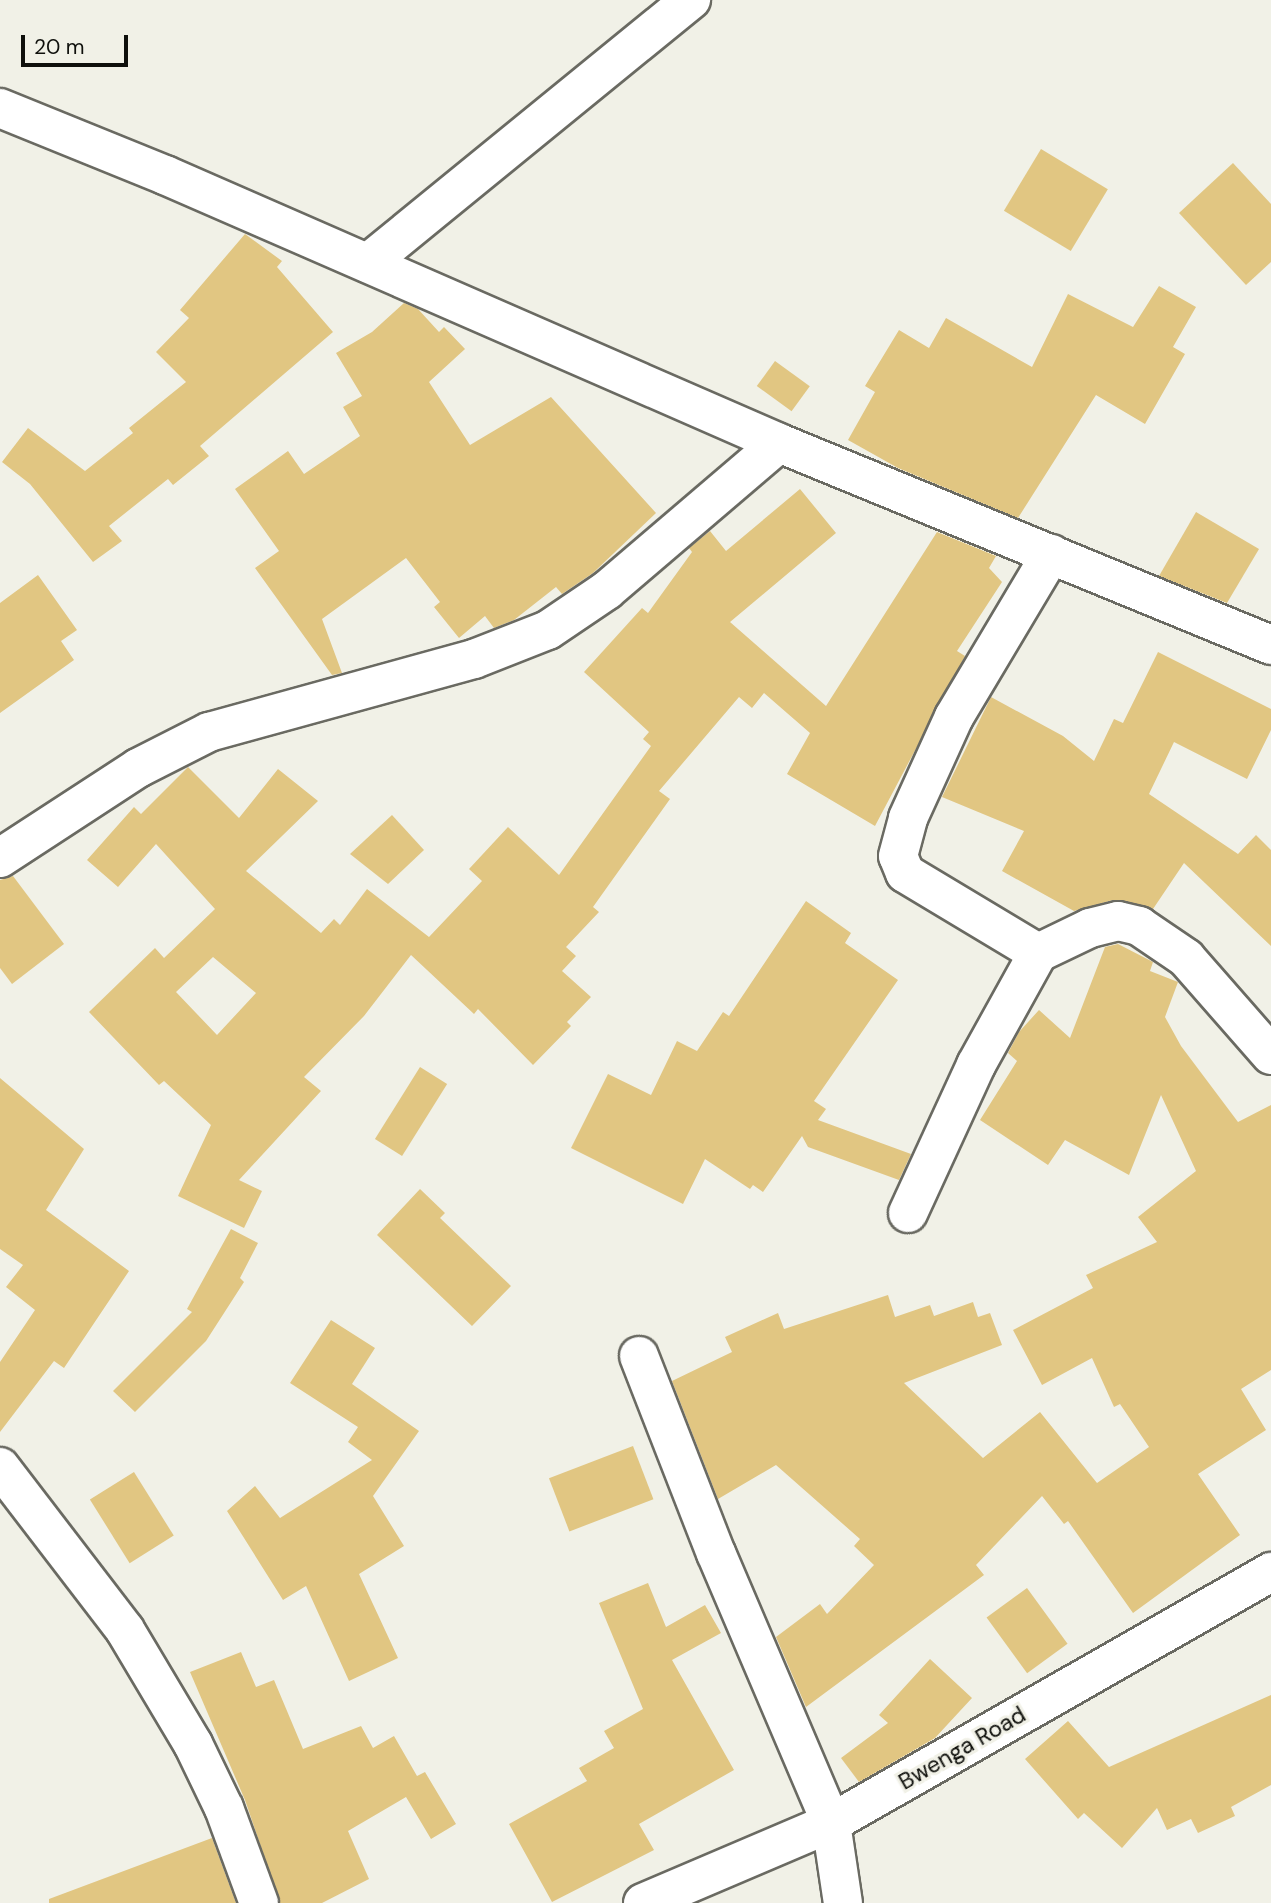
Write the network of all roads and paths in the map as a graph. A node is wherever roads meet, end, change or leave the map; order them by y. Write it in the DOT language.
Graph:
graph roads {
  1 [pos="691,0"];
  2 [pos="0,108"];
  3 [pos="368,263"];
  4 [pos="779,443"];
  5 [pos="1051,554"];
  6 [pos="1271,645"];
  7 [pos="0,858"];
  8 [pos="1038,953"];
  9 [pos="1271,1055"];
  10 [pos="908,1213"];
  11 [pos="639,1356"];
  12 [pos="0,1467"];
  13 [pos="1271,1572"];
  14 [pos="831,1823"];
  15 [pos="259,1903"];
  16 [pos="643,1903"];
  17 [pos="844,1903"];
  1 -- 3 [label="street"];
  2 -- 3 [label="street"];
  3 -- 4 [label="street"];
  4 -- 5 [label="street"];
  4 -- 7 [label="street"];
  5 -- 6 [label="street"];
  5 -- 8 [label="street"];
  8 -- 9 [label="street"];
  8 -- 10 [label="street"];
  11 -- 14 [label="street"];
  12 -- 15 [label="street"];
  13 -- 14 [label="street, Bwenga Road"];
  14 -- 16 [label="street, Bwenga Road"];
  14 -- 17 [label="street"];
}
